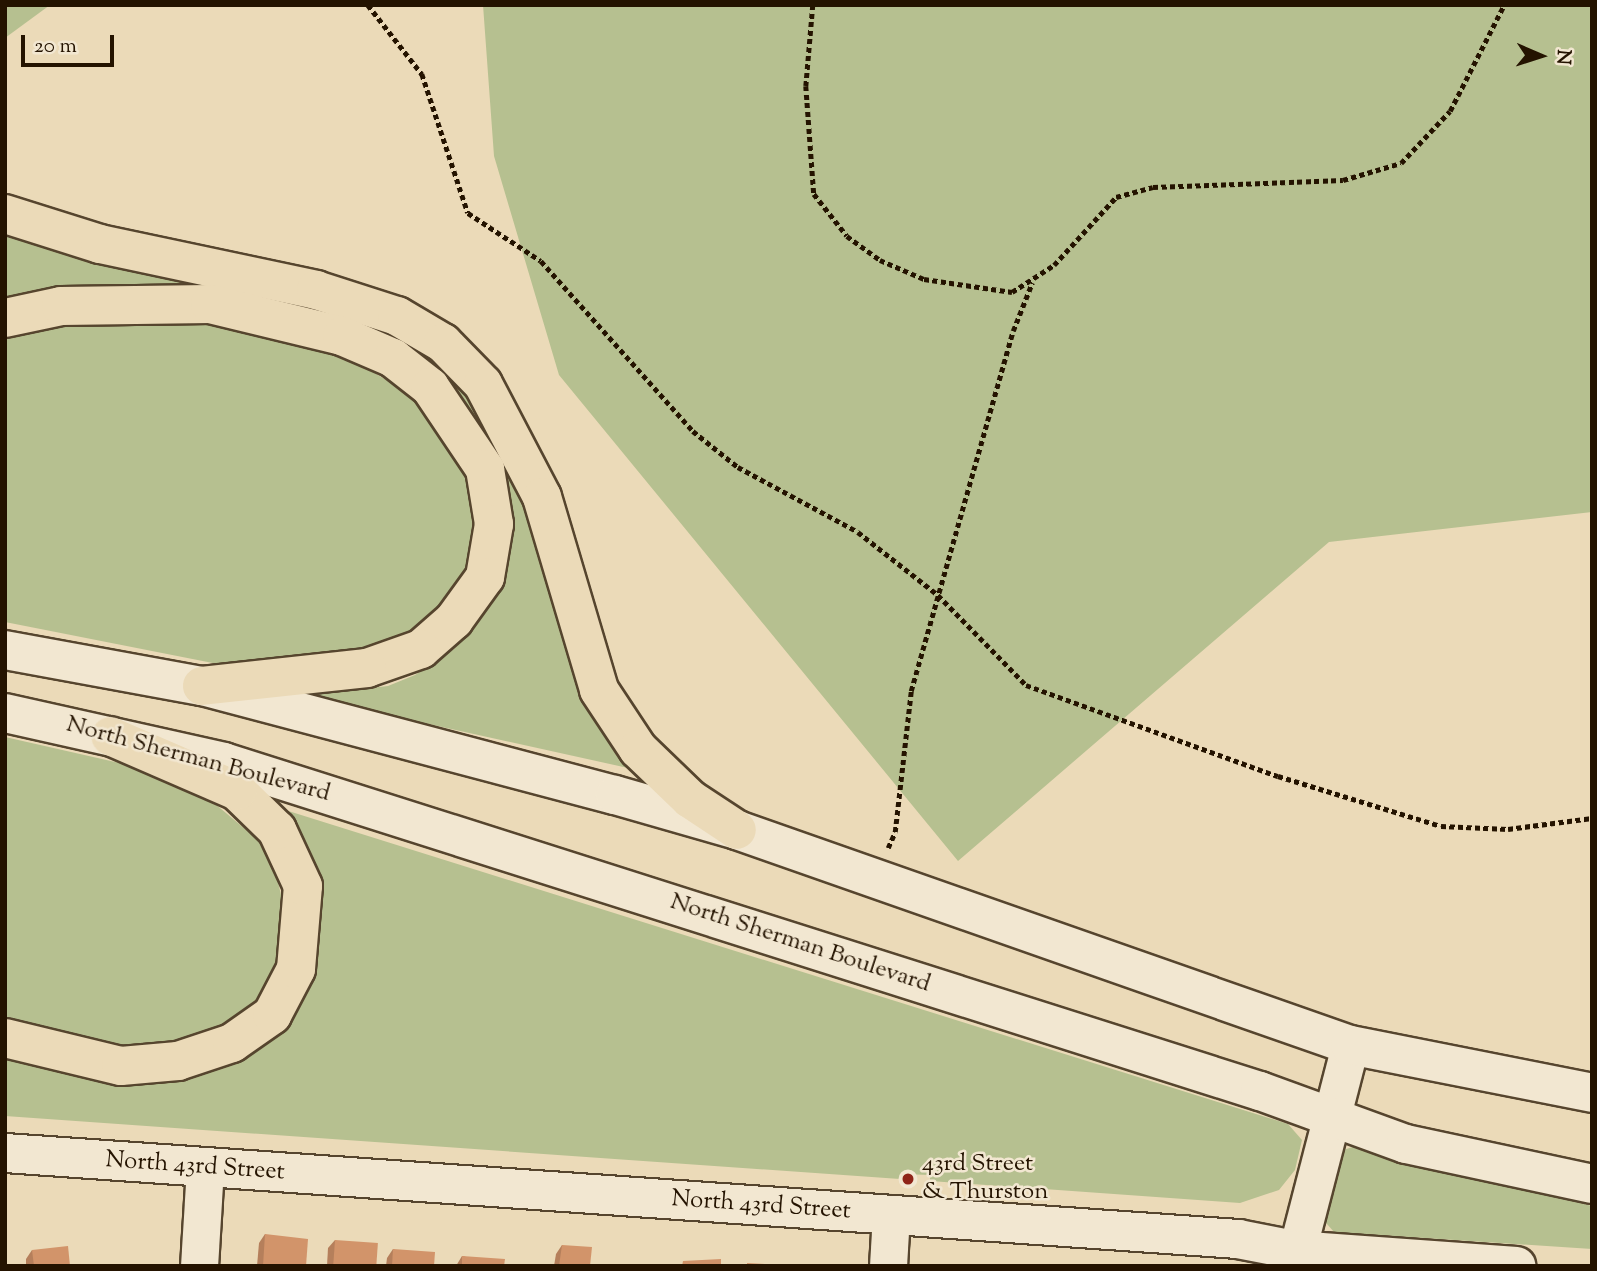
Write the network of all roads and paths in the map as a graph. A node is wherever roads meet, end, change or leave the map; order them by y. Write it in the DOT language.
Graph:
graph roads {
  1 [pos="368,5"];
  2 [pos="813,5"];
  3 [pos="1504,5"];
  4 [pos="5,214"];
  5 [pos="1033,282"];
  6 [pos="5,318"];
  7 [pos="938,595"];
  8 [pos="5,650"];
  9 [pos="202,686"];
  10 [pos="5,713"];
  11 [pos="110,736"];
  12 [pos="1592,818"];
  13 [pos="737,830"];
  14 [pos="875,878"];
  15 [pos="5,1038"];
  16 [pos="1350,1045"];
  17 [pos="1592,1093"];
  18 [pos="1334,1115"];
  19 [pos="5,1153"];
  20 [pos="205,1168"];
  21 [pos="1592,1184"];
  22 [pos="891,1214"];
  23 [pos="1294,1258"];
  24 [pos="199,1266"];
  25 [pos="888,1266"];
  26 [pos="1516,1266"];
  1 -- 7 [label="path"];
  2 -- 5 [label="path"];
  3 -- 5 [label="path"];
  4 -- 13 [label="main road"];
  5 -- 7 [label="path"];
  6 -- 9 [label="main road"];
  7 -- 12 [label="path"];
  7 -- 14 [label="path"];
  8 -- 9 [label="main road"];
  9 -- 13 [label="main road"];
  10 -- 11 [label="main road, North Sherman Boulevard"];
  11 -- 15 [label="main road"];
  11 -- 18 [label="main road, North Sherman Boulevard"];
  13 -- 14 [label="main road"];
  14 -- 16 [label="main road"];
  16 -- 17 [label="main road"];
  16 -- 18 [label="street"];
  18 -- 21 [label="main road, North Sherman Boulevard"];
  18 -- 23 [label="street"];
  19 -- 20 [label="main road, North 43rd Street"];
  20 -- 22 [label="main road, North 43rd Street"];
  20 -- 24 [label="street"];
  22 -- 23 [label="main road, North 43rd Street"];
  22 -- 25 [label="street"];
  23 -- 26 [label="main road, North 43rd Street"];
}
